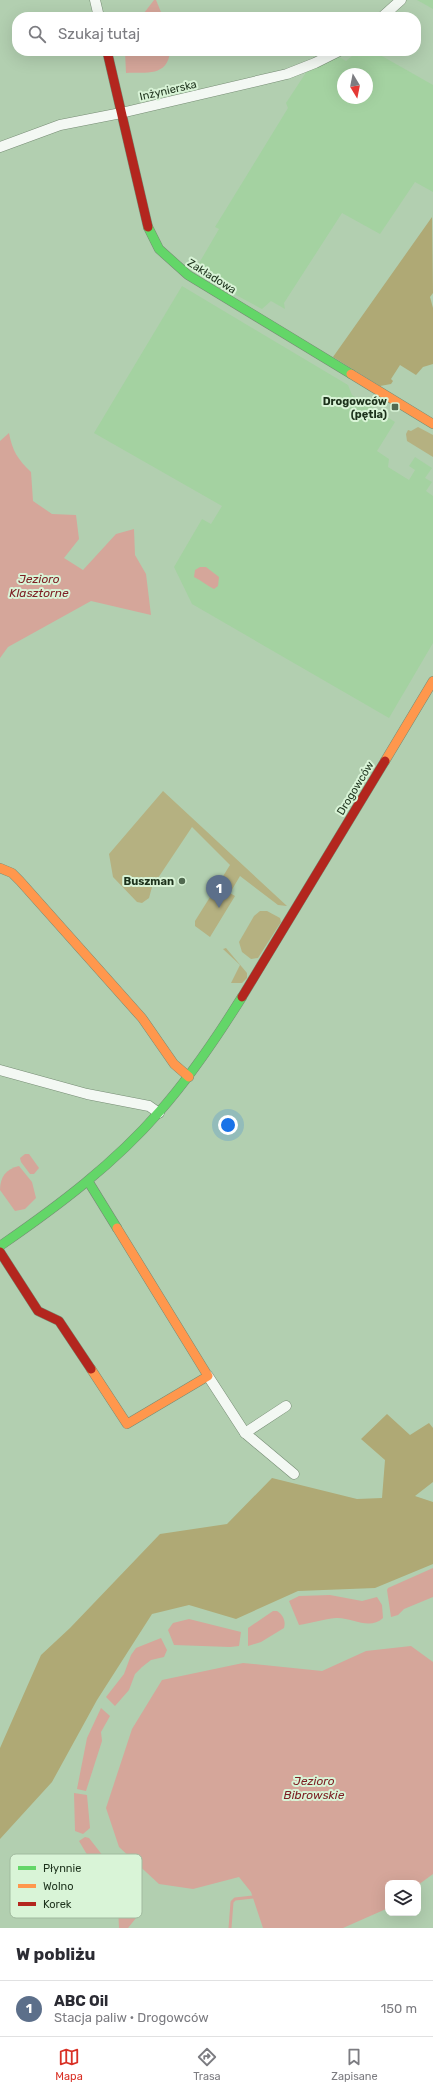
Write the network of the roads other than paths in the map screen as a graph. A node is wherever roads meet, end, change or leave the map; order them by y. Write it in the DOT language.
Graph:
graph roads {
  1 [pos="95,0"];
  2 [pos="402,0"];
  3 [pos="98,12"];
  4 [pos="388,12"];
  5 [pos="108,56"];
  6 [pos="329,56"];
  7 [pos="121,113"];
  8 [pos="0,147"];
  9 [pos="433,424"];
  10 [pos="433,682"];
  11 [pos="0,868"];
  12 [pos="0,1070"];
  13 [pos="189,1077"];
  14 [pos="159,1112"];
  15 [pos="88,1181"];
  16 [pos="0,1246"];
  17 [pos="0,1252"];
  18 [pos="208,1376"];
  19 [pos="286,1406"];
  20 [pos="245,1433"];
  21 [pos="294,1474"];
  1 -- 3 [label="street"];
  2 -- 4 [label="street"];
  5 -- 7 [label="street, Zakładowa"];
  6 -- 7 [label="street, Inżynierska"];
  7 -- 8 [label="street, Inżynierska"];
  7 -- 9 [label="street, Zakładowa"];
  10 -- 13 [label="street, Drogowców"];
  11 -- 13 [label="street"];
  12 -- 14 [label="street"];
  13 -- 14 [label="street, Drogowców"];
  14 -- 15 [label="street, Drogowców"];
  15 -- 16 [label="street, Drogowców"];
  15 -- 18 [label="street"];
  17 -- 18 [label="street"];
  18 -- 20 [label="street"];
  19 -- 20 [label="street"];
  20 -- 21 [label="street"];
}
